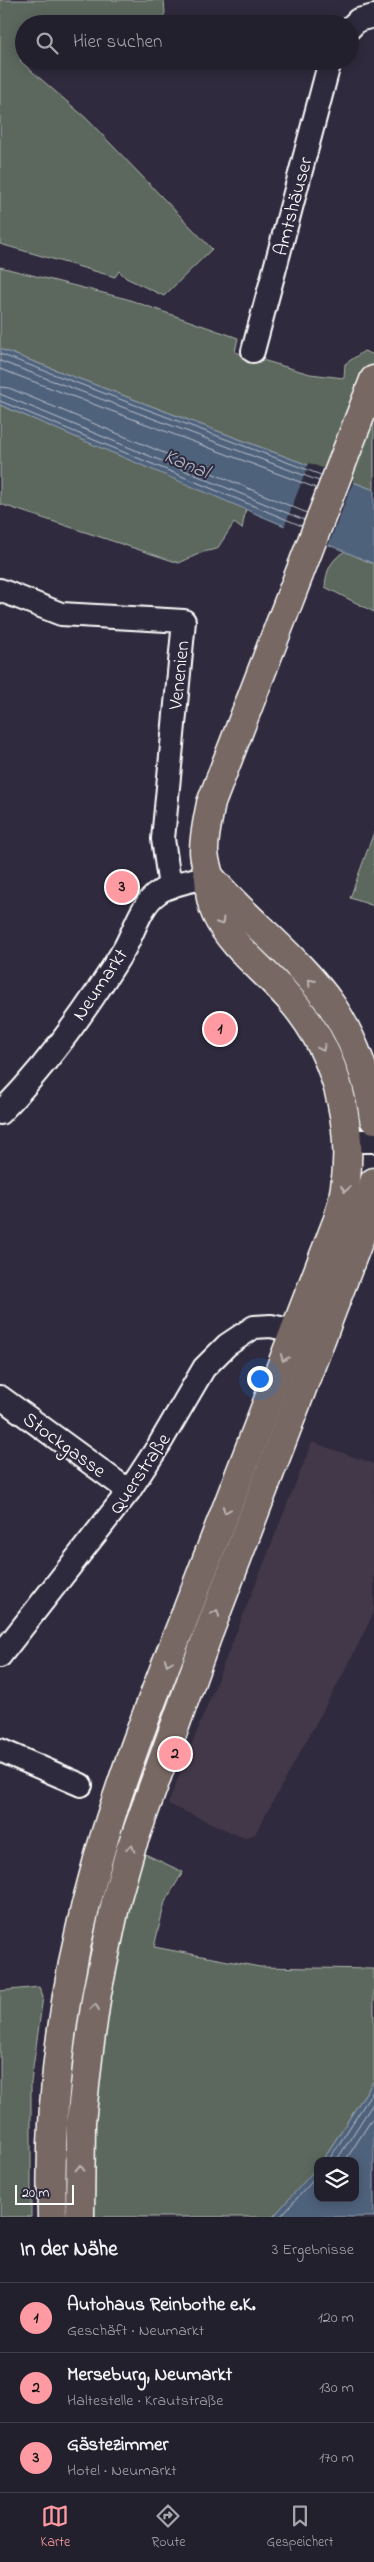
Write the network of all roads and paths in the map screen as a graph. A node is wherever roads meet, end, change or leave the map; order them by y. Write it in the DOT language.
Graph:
graph roads {
  1 [pos="374,16"];
  2 [pos="359,20"];
  3 [pos="328,70"];
  4 [pos="254,351"];
  5 [pos="374,380"];
  6 [pos="0,590"];
  7 [pos="209,876"];
  8 [pos="170,887"];
  9 [pos="0,1113"];
  10 [pos="374,1119"];
  11 [pos="374,1140"];
  12 [pos="346,1141"];
  13 [pos="374,1182"];
  14 [pos="294,1331"];
  15 [pos="0,1397"];
  16 [pos="129,1492"];
  17 [pos="0,1656"];
  18 [pos="0,1750"];
  19 [pos="80,1785"];
  20 [pos="52,2217"];
  21 [pos="80,2217"];
  1 -- 2 [label="street"];
  3 -- 4 [label="street, Amtshäuser"];
  5 -- 7 [label="main road"];
  6 -- 8 [label="street, Venenien"];
  7 -- 8 [label="street, Neumarkt"];
  10 -- 7 [label="main road, one-way"];
  7 -- 12 [label="main road, one-way"];
  8 -- 9 [label="street, Neumarkt"];
  11 -- 12 [label="street"];
  12 -- 14 [label="main road, one-way"];
  21 -- 13 [label="main road, one-way"];
  14 -- 16 [label="street, Querstraße"];
  14 -- 20 [label="main road, one-way"];
  15 -- 16 [label="street, Stockgasse"];
  16 -- 17 [label="street, Querstraße"];
  18 -- 19 [label="street"];
}
